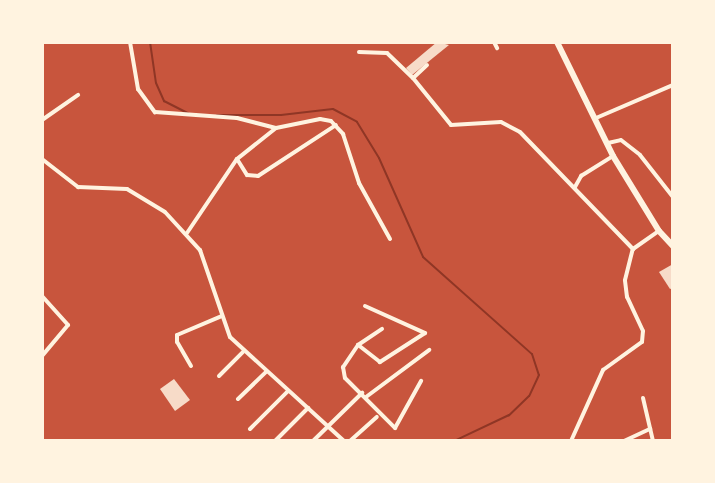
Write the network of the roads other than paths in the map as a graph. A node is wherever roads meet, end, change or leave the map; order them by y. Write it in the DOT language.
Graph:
graph roads {
  1 [pos="130,42"];
  2 [pos="494,42"];
  3 [pos="557,42"];
  4 [pos="497,48"];
  5 [pos="359,52"];
  6 [pos="427,65"];
  7 [pos="413,78"];
  8 [pos="673,85"];
  9 [pos="78,95"];
  10 [pos="596,118"];
  11 [pos="42,120"];
  12 [pos="336,125"];
  13 [pos="276,128"];
  14 [pos="608,143"];
  15 [pos="613,156"];
  16 [pos="42,159"];
  17 [pos="237,159"];
  18 [pos="575,187"];
  19 [pos="673,197"];
  20 [pos="659,231"];
  21 [pos="188,233"];
  22 [pos="390,239"];
  23 [pos="673,246"];
  24 [pos="633,249"];
  25 [pos="42,296"];
  26 [pos="365,306"];
  27 [pos="222,316"];
  28 [pos="382,329"];
  29 [pos="358,345"];
  30 [pos="429,350"];
  31 [pos="243,352"];
  32 [pos="42,356"];
  33 [pos="191,366"];
  34 [pos="266,372"];
  35 [pos="219,375"];
  36 [pos="421,381"];
  37 [pos="288,391"];
  38 [pos="362,393"];
  39 [pos="366,397"];
  40 [pos="643,398"];
  41 [pos="238,399"];
  42 [pos="308,408"];
  43 [pos="377,417"];
  44 [pos="328,426"];
  45 [pos="250,429"];
  46 [pos="650,429"];
  47 [pos="275,441"];
  48 [pos="313,441"];
  49 [pos="344,441"];
  50 [pos="350,441"];
  51 [pos="571,441"];
  52 [pos="624,441"];
  53 [pos="653,441"];
  1 -- 13 [label="street"];
  2 -- 4 [label="street"];
  3 -- 10 [label="main road"];
  5 -- 7 [label="street"];
  6 -- 7 [label="street"];
  7 -- 18 [label="street"];
  8 -- 10 [label="street"];
  9 -- 11 [label="street"];
  10 -- 14 [label="main road"];
  12 -- 13 [label="street"];
  12 -- 17 [label="street"];
  12 -- 22 [label="street"];
  13 -- 17 [label="street"];
  14 -- 15 [label="main road"];
  14 -- 19 [label="street"];
  15 -- 18 [label="street"];
  15 -- 20 [label="main road"];
  16 -- 21 [label="street"];
  17 -- 21 [label="street"];
  18 -- 24 [label="street"];
  20 -- 23 [label="main road"];
  20 -- 24 [label="street"];
  21 -- 27 [label="street"];
  24 -- 51 [label="street"];
  25 -- 32 [label="street"];
  26 -- 29 [label="street"];
  27 -- 31 [label="street"];
  27 -- 33 [label="street"];
  28 -- 29 [label="street"];
  29 -- 38 [label="street"];
  30 -- 39 [label="street"];
  31 -- 34 [label="street"];
  31 -- 35 [label="street"];
  34 -- 37 [label="street"];
  34 -- 41 [label="street"];
  36 -- 39 [label="street"];
  37 -- 42 [label="street"];
  37 -- 45 [label="street"];
  38 -- 39 [label="street"];
  38 -- 44 [label="street"];
  40 -- 46 [label="street"];
  42 -- 44 [label="street"];
  42 -- 47 [label="street"];
  43 -- 50 [label="street"];
  44 -- 48 [label="street"];
  44 -- 49 [label="street"];
  46 -- 52 [label="street"];
  46 -- 53 [label="street"];
}
